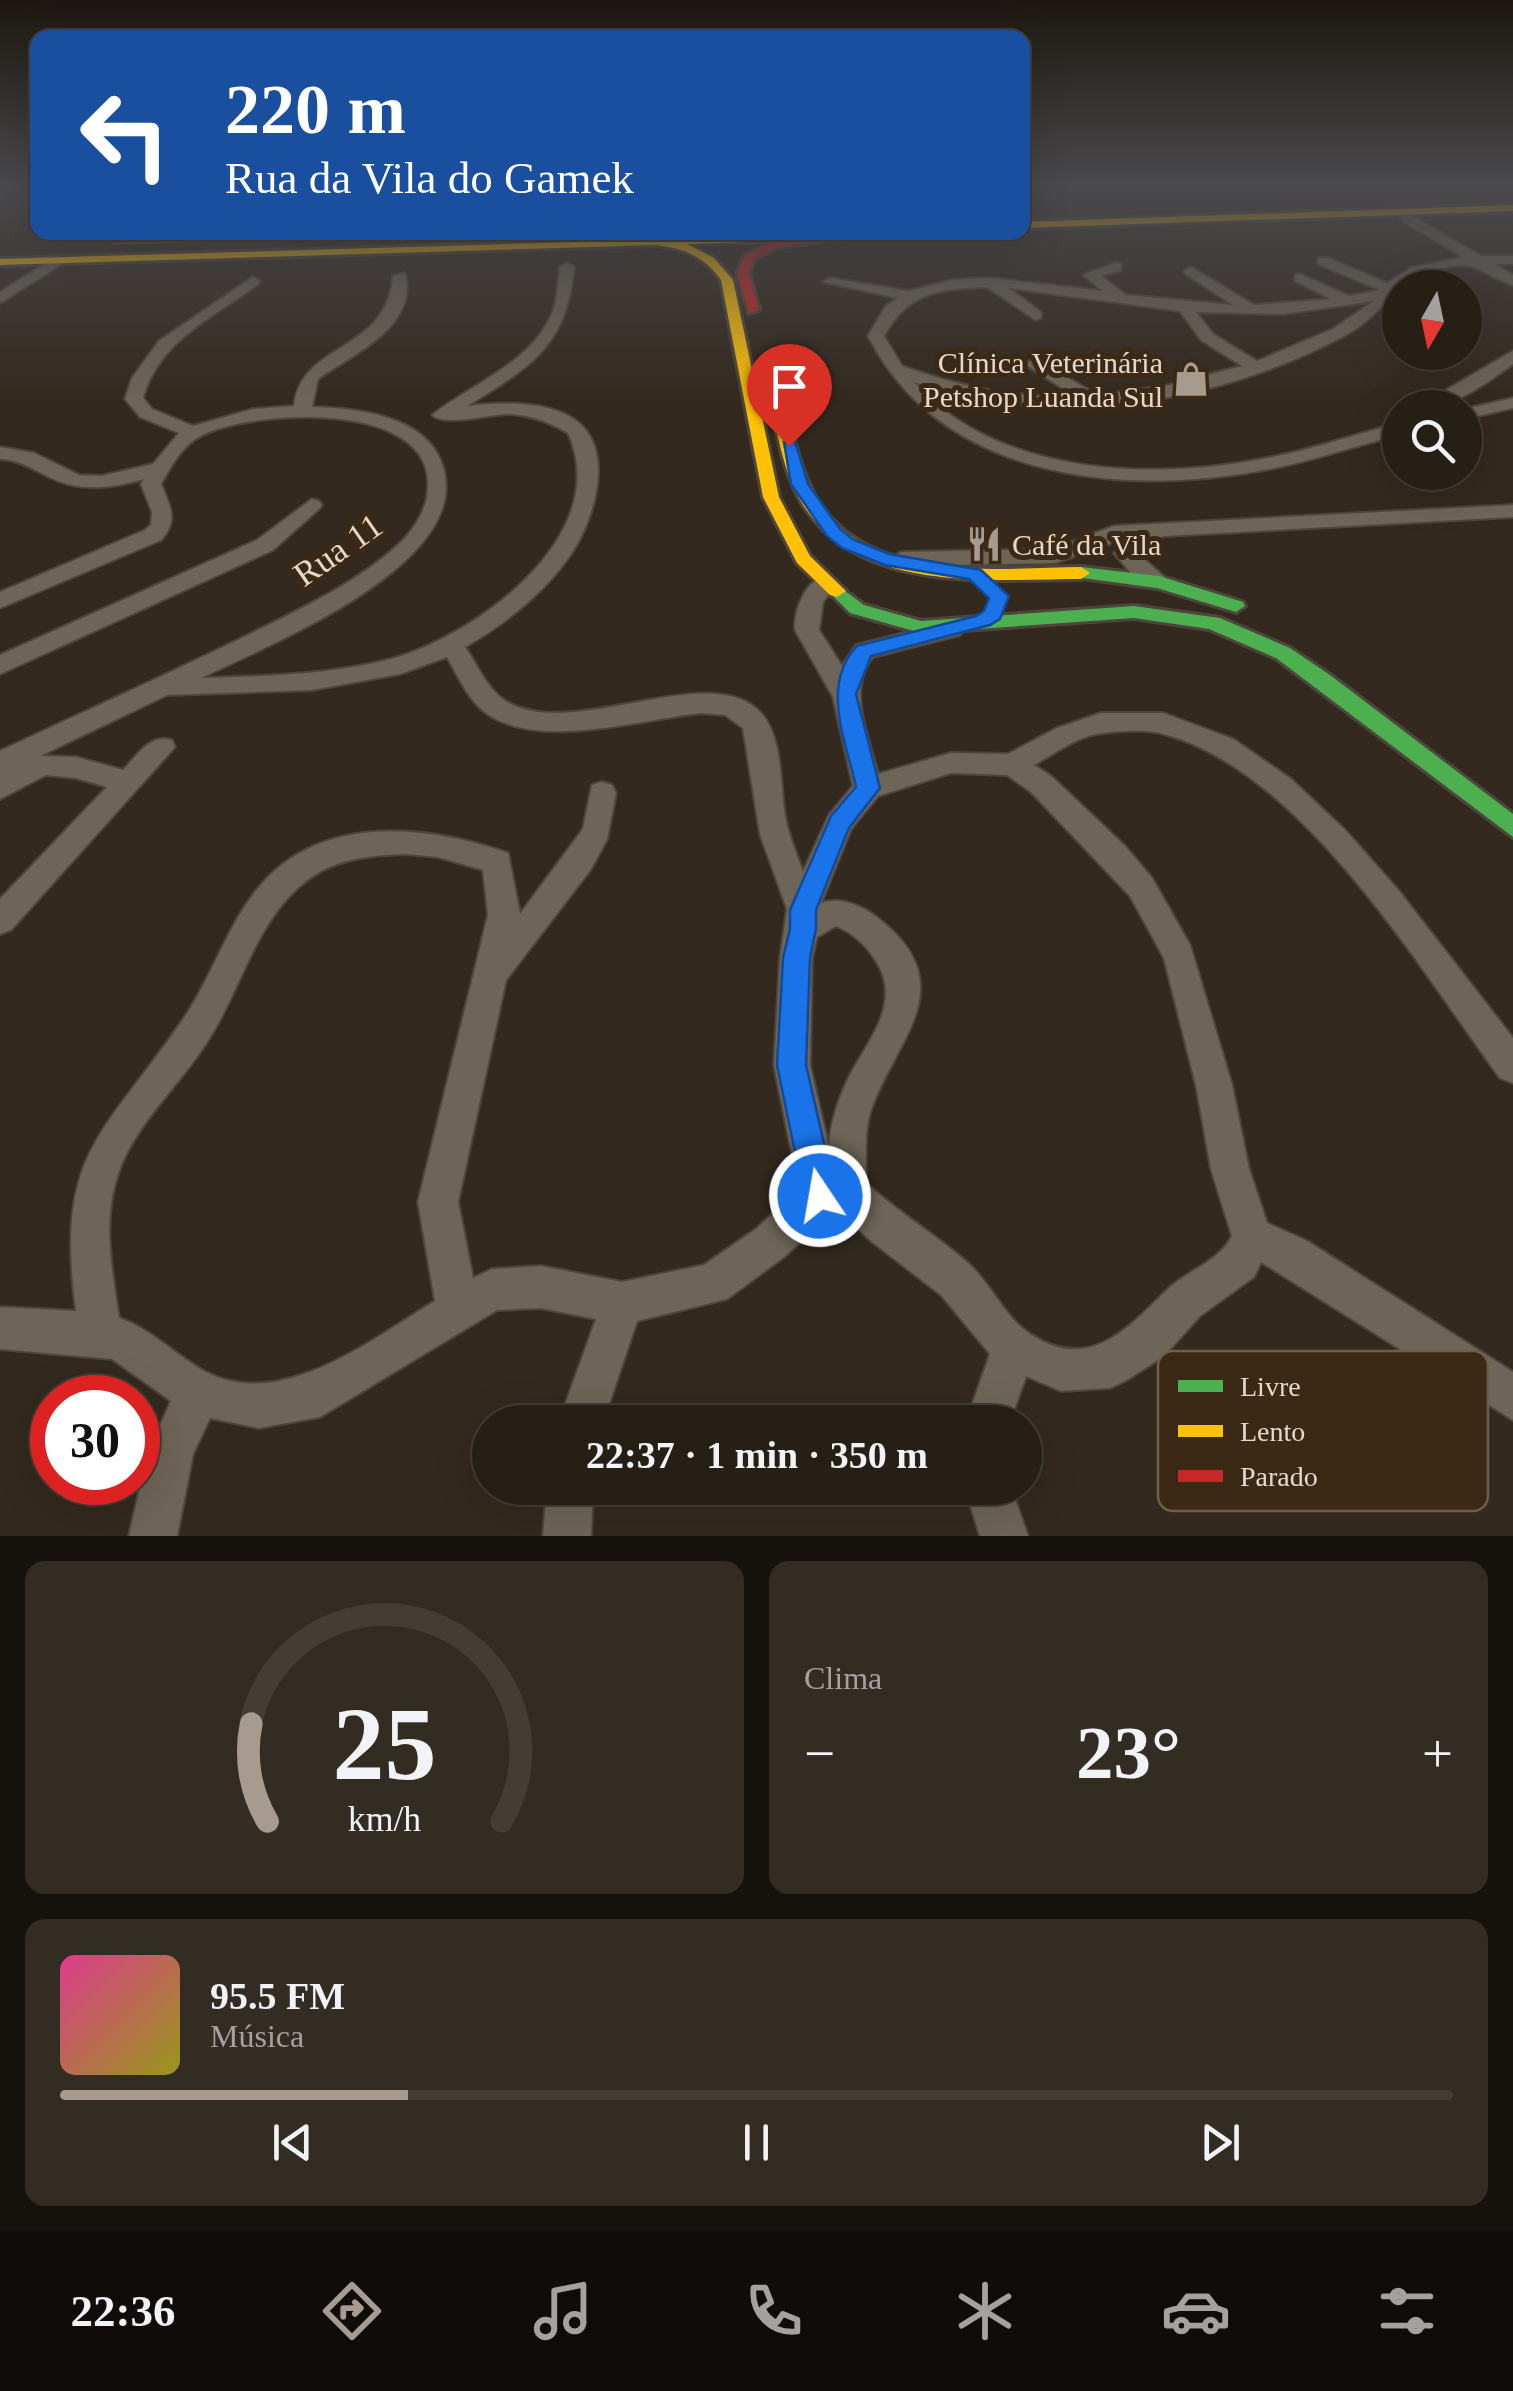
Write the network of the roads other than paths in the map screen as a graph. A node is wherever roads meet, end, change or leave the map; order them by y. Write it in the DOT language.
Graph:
graph roads {
  1 [pos="65,258"];
  2 [pos="712,258"];
  3 [pos="749,258"];
  4 [pos="1479,258"];
  5 [pos="62,260"];
  6 [pos="1483,260"];
  7 [pos="1513,260"];
  8 [pos="0,262"];
  9 [pos="1324,262"];
  10 [pos="567,266"];
  11 [pos="1116,267"];
  12 [pos="1422,270"];
  13 [pos="1190,271"];
  14 [pos="400,276"];
  15 [pos="1300,278"];
  16 [pos="253,281"];
  17 [pos="830,282"];
  18 [pos="1513,282"];
  19 [pos="991,283"];
  20 [pos="1382,290"];
  21 [pos="1382,293"];
  22 [pos="910,296"];
  23 [pos="1382,297"];
  24 [pos="0,298"];
  25 [pos="1124,299"];
  26 [pos="1348,300"];
  27 [pos="1185,308"];
  28 [pos="1252,310"];
  29 [pos="1036,314"];
  30 [pos="1513,356"];
  31 [pos="1035,362"];
  32 [pos="1254,366"];
  33 [pos="895,370"];
  34 [pos="1464,390"];
  35 [pos="1091,400"];
  36 [pos="1513,403"];
  37 [pos="303,410"];
  38 [pos="1482,410"];
  39 [pos="440,415"];
  40 [pos="192,432"];
  41 [pos="1382,433"];
  42 [pos="408,434"];
  43 [pos="0,452"];
  44 [pos="160,468"];
  45 [pos="312,505"];
  46 [pos="1513,510"];
  47 [pos="1164,531"];
  48 [pos="885,559"];
  49 [pos="962,570"];
  50 [pos="1158,581"];
  51 [pos="826,582"];
  52 [pos="0,602"];
  53 [pos="970,625"];
  54 [pos="453,647"];
  55 [pos="0,665"];
  56 [pos="1353,673"];
  57 [pos="162,688"];
  58 [pos="846,694"];
  59 [pos="162,747"];
  60 [pos="0,763"];
  61 [pos="1012,765"];
  62 [pos="127,782"];
  63 [pos="0,788"];
  64 [pos="868,788"];
  65 [pos="602,793"];
  66 [pos="1513,828"];
  67 [pos="803,919"];
  68 [pos="0,920"];
  69 [pos="492,974"];
  70 [pos="1513,1066"];
  71 [pos="833,1194"];
  72 [pos="1252,1238"];
  73 [pos="622,1303"];
  74 [pos="458,1310"];
  75 [pos="0,1328"];
  76 [pos="100,1334"];
  77 [pos="1012,1349"];
  78 [pos="1441,1351"];
  79 [pos="1488,1382"];
  80 [pos="198,1393"];
  81 [pos="1513,1398"];
  82 [pos="587,1405"];
  83 [pos="994,1405"];
  84 [pos="569,1505"];
  85 [pos="991,1505"];
  86 [pos="153,1536"];
  87 [pos="567,1536"];
  88 [pos="1004,1536"];
  1 -- 5 [label="main road"];
  2 -- 51 [label="main road"];
  3 -- 48 [label="main road"];
  4 -- 6 [label="street"];
  5 -- 8 [label="main road"];
  5 -- 24 [label="street"];
  6 -- 7 [label="street"];
  6 -- 12 [label="street"];
  6 -- 18 [label="street"];
  9 -- 20 [label="street"];
  10 -- 39 [label="street"];
  11 -- 25 [label="street"];
  13 -- 28 [label="street"];
  14 -- 37 [label="street"];
  15 -- 26 [label="street"];
  16 -- 40 [label="street"];
  17 -- 22 [label="street"];
  19 -- 22 [label="street"];
  19 -- 25 [label="street"];
  19 -- 29 [label="street"];
  21 -- 26 [label="street"];
  22 -- 33 [label="street"];
  23 -- 32 [label="street"];
  25 -- 27 [label="street"];
  26 -- 28 [label="street"];
  27 -- 28 [label="street"];
  27 -- 32 [label="street"];
  30 -- 34 [label="street"];
  31 -- 35 [label="street"];
  32 -- 35 [label="street"];
  33 -- 35 [label="street"];
  33 -- 41 [label="street"];
  36 -- 38 [label="street"];
  37 -- 40 [label="street"];
  37 -- 42 [label="street"];
  39 -- 42 [label="street"];
  39 -- 54 [label="street"];
  40 -- 44 [label="street"];
  42 -- 57 [label="street, Rua 11"];
  43 -- 44 [label="street"];
  44 -- 52 [label="street"];
  45 -- 55 [label="street"];
  46 -- 47 [label="street"];
  47 -- 48 [label="street"];
  47 -- 50 [label="street"];
  48 -- 49 [label="main road"];
  48 -- 51 [label="main road"];
  49 -- 50 [label="main road"];
  49 -- 53 [label="main road"];
  50 -- 56 [label="main road"];
  51 -- 53 [label="main road"];
  51 -- 58 [label="street"];
  53 -- 58 [label="street"];
  53 -- 66 [label="main road"];
  54 -- 57 [label="street"];
  54 -- 67 [label="street"];
  57 -- 60 [label="street, Rua 11"];
  58 -- 64 [label="street"];
  59 -- 62 [label="street"];
  61 -- 64 [label="street"];
  61 -- 70 [label="street"];
  61 -- 72 [label="street"];
  62 -- 63 [label="street"];
  62 -- 68 [label="street"];
  64 -- 67 [label="street"];
  65 -- 69 [label="street"];
  67 -- 71 [label="street"];
  67 -- 71 [label="street"];
  69 -- 74 [label="street"];
  69 -- 76 [label="street"];
  71 -- 73 [label="street"];
  71 -- 77 [label="street"];
  72 -- 77 [label="street"];
  72 -- 78 [label="street"];
  73 -- 74 [label="street"];
  73 -- 82 [label="street"];
  74 -- 80 [label="street"];
  75 -- 76 [label="street"];
  76 -- 80 [label="street"];
  77 -- 83 [label="street"];
  79 -- 81 [label="street"];
  80 -- 86 [label="street"];
  84 -- 87 [label="street"];
  85 -- 88 [label="street"];
}
